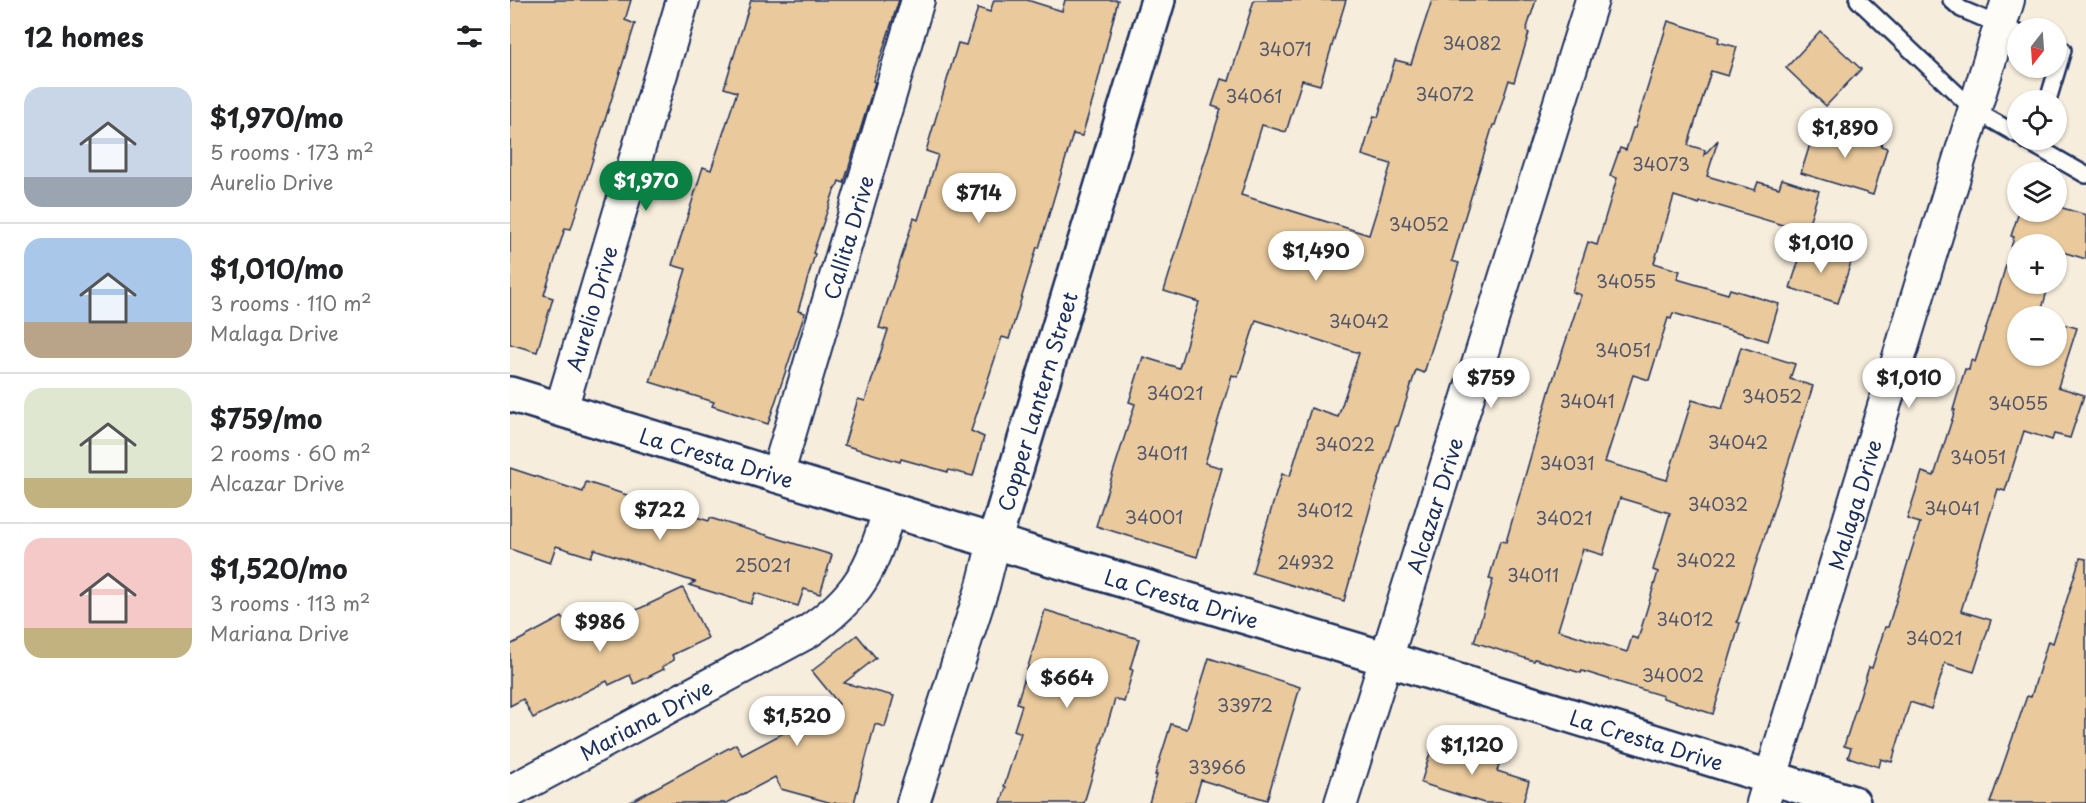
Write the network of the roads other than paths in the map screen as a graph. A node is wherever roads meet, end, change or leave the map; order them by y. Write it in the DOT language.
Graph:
graph roads {
  1 [pos="683,0"];
  2 [pos="918,0"];
  3 [pos="1158,0"];
  4 [pos="1592,0"];
  5 [pos="1858,0"];
  6 [pos="1952,0"];
  7 [pos="2007,20"];
  8 [pos="2007,25"];
  9 [pos="1974,110"];
  10 [pos="2007,129"];
  11 [pos="2046,150"];
  12 [pos="2086,175"];
  13 [pos="510,393"];
  14 [pos="561,409"];
  15 [pos="777,476"];
  16 [pos="889,510"];
  17 [pos="994,542"];
  18 [pos="1387,659"];
  19 [pos="1767,790"];
  20 [pos="510,792"];
  21 [pos="913,803"];
  22 [pos="1341,803"];
  23 [pos="1852,803"];
  1 -- 14 [label="street, Aurelio Drive"];
  2 -- 15 [label="street, Callita Drive"];
  3 -- 17 [label="street, Copper Lantern Street"];
  4 -- 18 [label="street, Alcazar Drive"];
  5 -- 9 [label="lane"];
  6 -- 7 [label="lane"];
  8 -- 9 [label="street, Malaga Drive"];
  9 -- 10 [label="lane"];
  9 -- 19 [label="street, Malaga Drive"];
  11 -- 12 [label="lane"];
  13 -- 14 [label="street, La Cresta Drive"];
  14 -- 15 [label="street, La Cresta Drive"];
  15 -- 16 [label="street, La Cresta Drive"];
  16 -- 17 [label="street, La Cresta Drive"];
  16 -- 20 [label="street, Mariana Drive"];
  17 -- 18 [label="street, La Cresta Drive"];
  17 -- 21 [label="street, Copper Lantern Street"];
  18 -- 19 [label="street, La Cresta Drive"];
  18 -- 22 [label="street, Alcazar Drive"];
  19 -- 23 [label="street, La Cresta Drive"];
}
